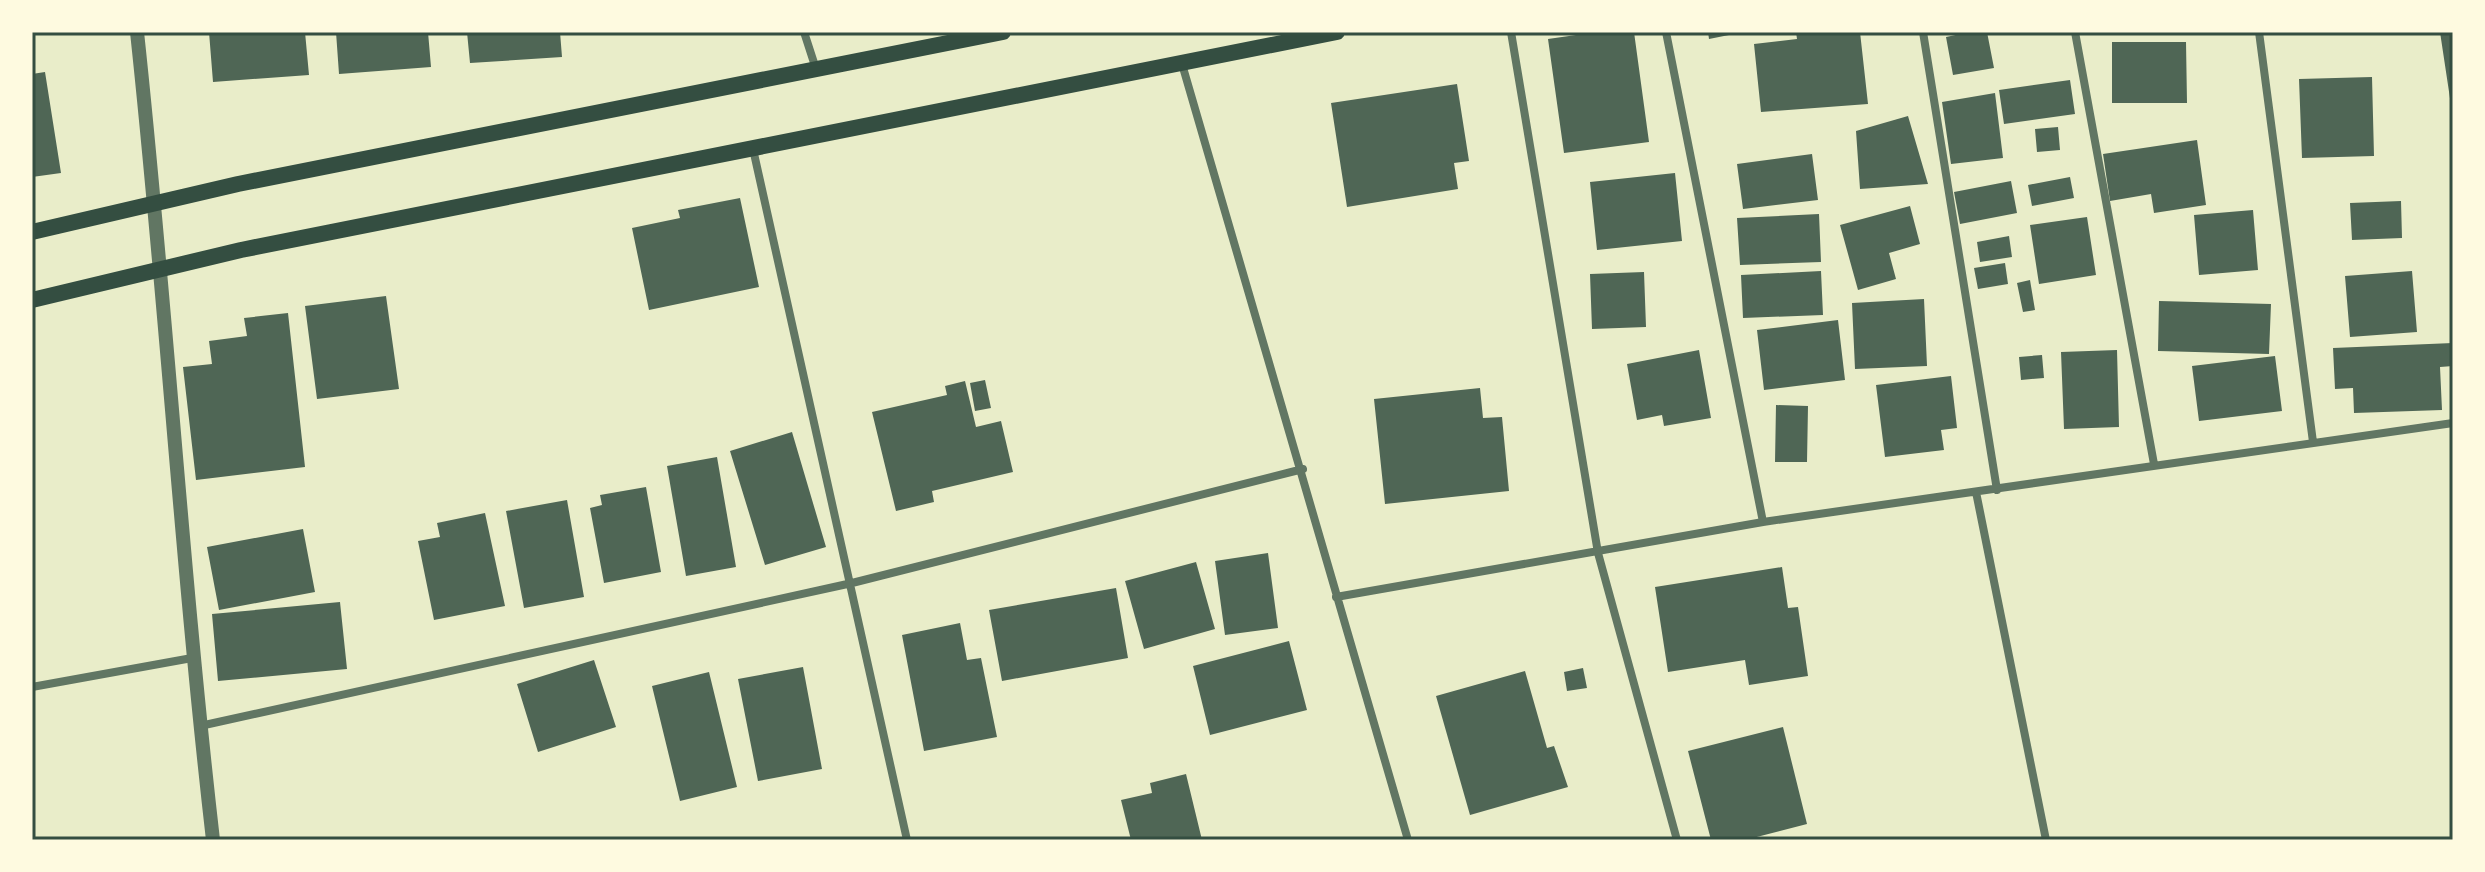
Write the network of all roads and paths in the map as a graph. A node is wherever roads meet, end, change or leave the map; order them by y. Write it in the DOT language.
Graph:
graph roads {
  1 [pos="137,32"];
  2 [pos="804,32"];
  3 [pos="1003,32"];
  4 [pos="1337,32"];
  5 [pos="1511,32"];
  6 [pos="1666,32"];
  7 [pos="1923,32"];
  8 [pos="2075,32"];
  9 [pos="2259,32"];
  10 [pos="1182,64"];
  11 [pos="816,69"];
  12 [pos="753,149"];
  13 [pos="155,202"];
  14 [pos="32,232"];
  15 [pos="161,268"];
  16 [pos="32,300"];
  17 [pos="2453,423"];
  18 [pos="2313,442"];
  19 [pos="2154,464"];
  20 [pos="1303,469"];
  21 [pos="1997,490"];
  22 [pos="1976,492"];
  23 [pos="1763,522"];
  24 [pos="1598,553"];
  25 [pos="852,583"];
  26 [pos="1336,597"];
  27 [pos="192,658"];
  28 [pos="32,687"];
  29 [pos="200,726"];
  30 [pos="213,840"];
  31 [pos="907,840"];
  32 [pos="1408,840"];
  33 [pos="1677,840"];
  34 [pos="2046,840"];
  1 -- 13 [label="street"];
  2 -- 11 [label="street"];
  3 -- 11 [label="main road"];
  4 -- 10 [label="main road"];
  5 -- 24 [label="street"];
  6 -- 23 [label="street"];
  7 -- 21 [label="street"];
  8 -- 19 [label="street"];
  9 -- 18 [label="street"];
  10 -- 12 [label="main road"];
  10 -- 20 [label="street"];
  11 -- 13 [label="main road"];
  12 -- 15 [label="main road"];
  12 -- 25 [label="street"];
  13 -- 14 [label="main road"];
  13 -- 15 [label="street"];
  15 -- 16 [label="main road"];
  15 -- 27 [label="street"];
  17 -- 18 [label="street"];
  18 -- 19 [label="street"];
  19 -- 21 [label="street"];
  20 -- 25 [label="street"];
  20 -- 26 [label="street"];
  21 -- 22 [label="street"];
  22 -- 23 [label="street"];
  22 -- 34 [label="street"];
  23 -- 24 [label="street"];
  24 -- 26 [label="street"];
  24 -- 33 [label="street"];
  25 -- 29 [label="street"];
  25 -- 31 [label="street"];
  26 -- 32 [label="street"];
  27 -- 28 [label="street"];
  27 -- 29 [label="street"];
  29 -- 30 [label="street"];
}
